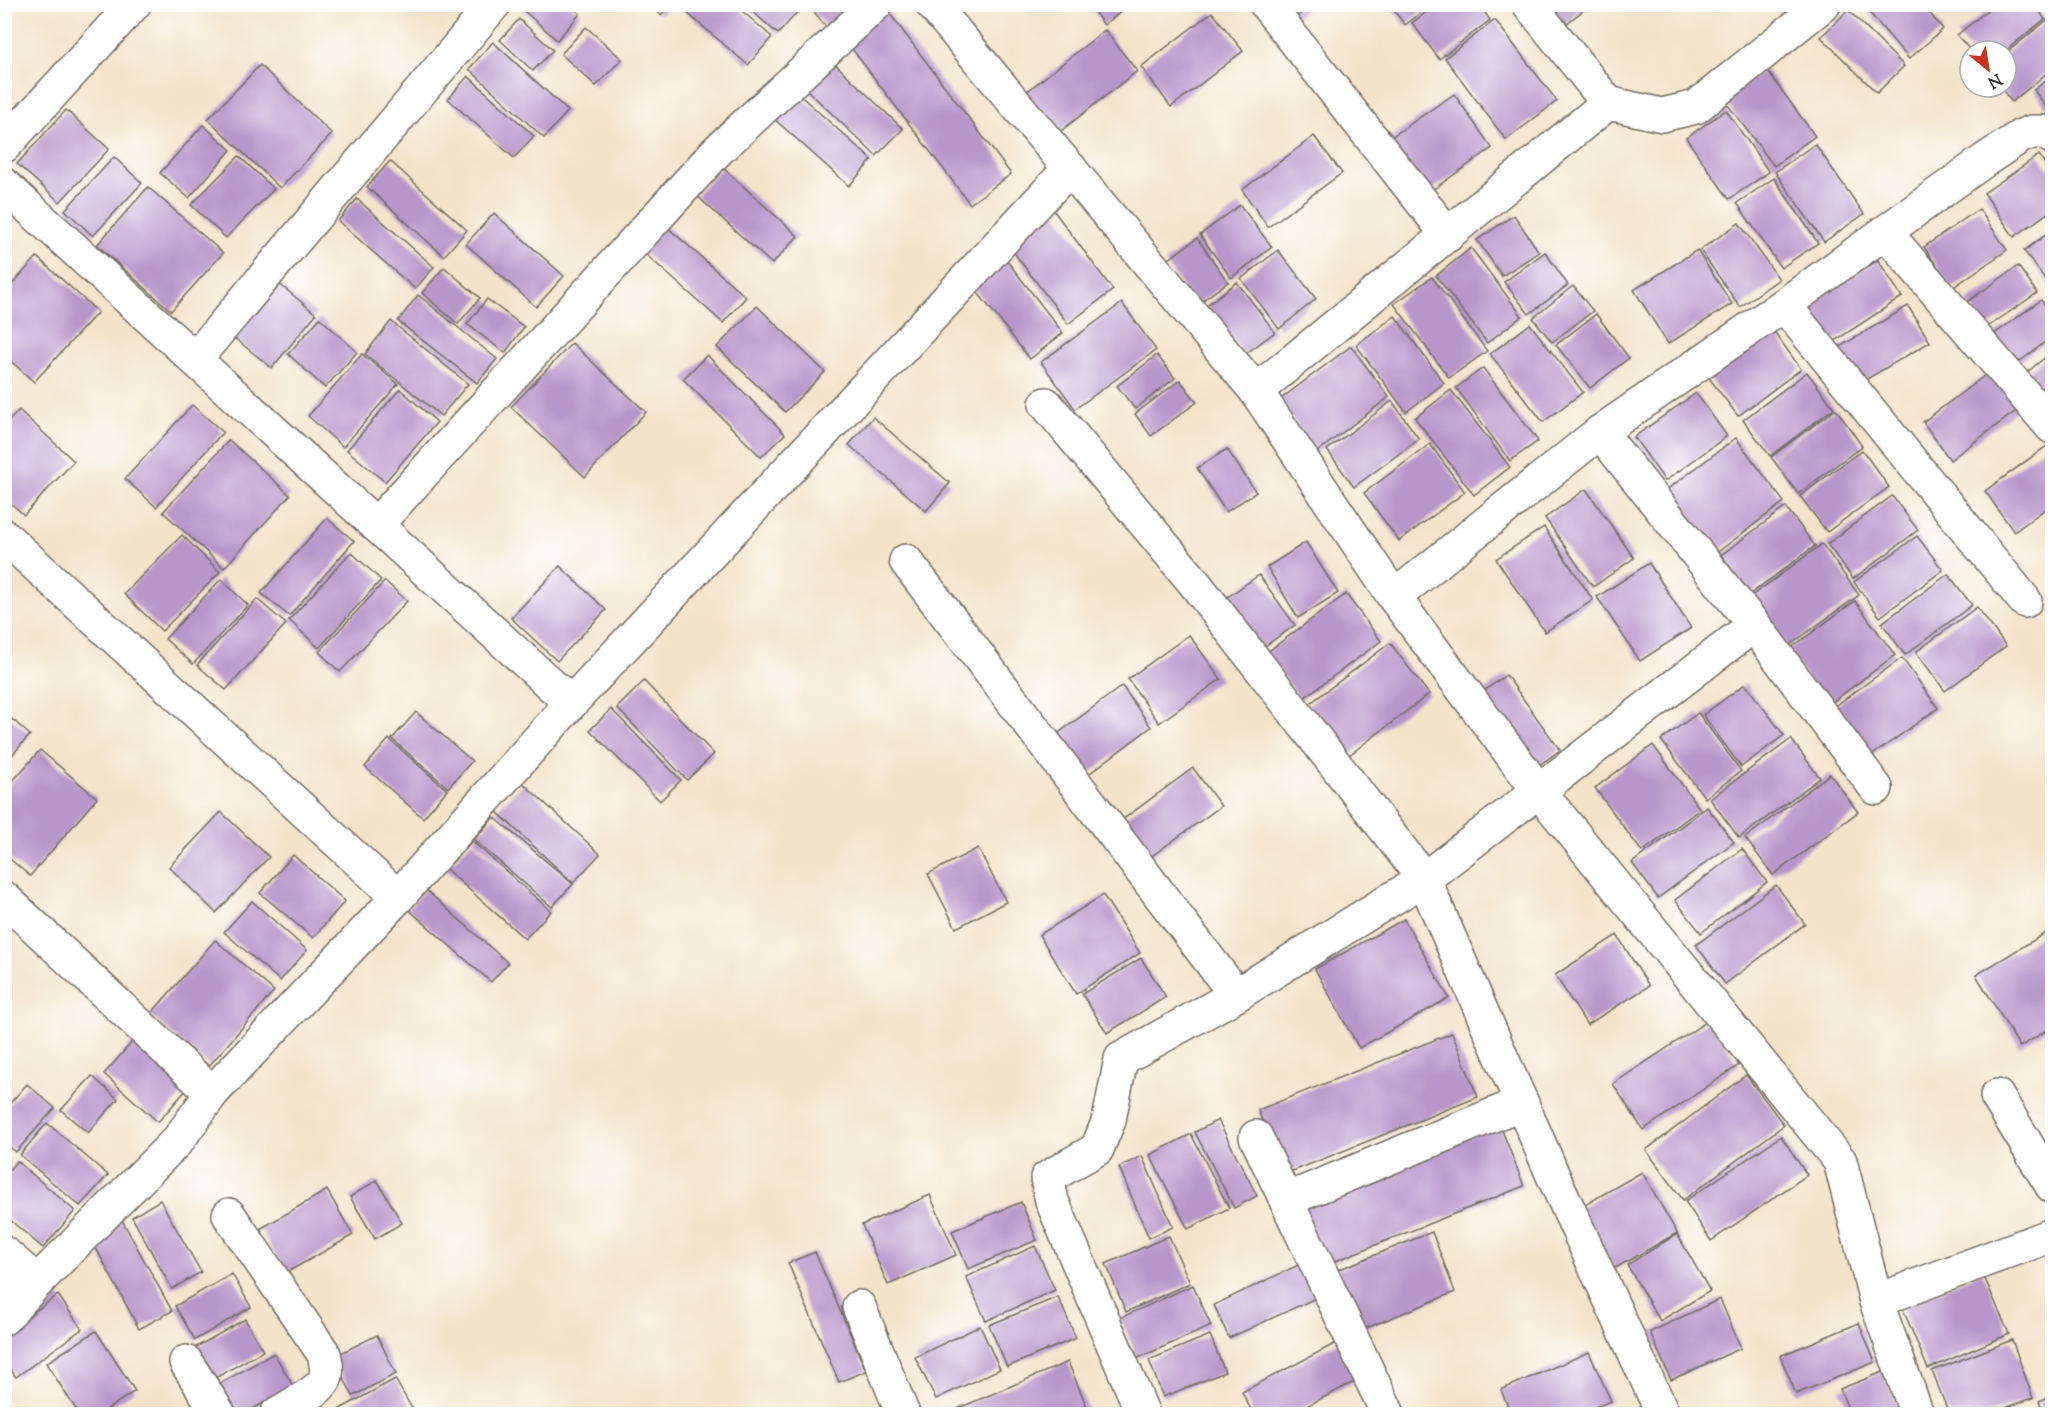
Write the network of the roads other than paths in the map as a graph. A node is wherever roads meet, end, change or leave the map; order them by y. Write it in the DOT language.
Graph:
graph roads {
  1 [pos="134,4"];
  2 [pos="494,4"];
  3 [pos="876,4"];
  4 [pos="932,4"];
  5 [pos="1266,4"];
  6 [pos="1530,4"];
  7 [pos="1810,9"];
  8 [pos="1608,103"];
  9 [pos="2052,137"];
  10 [pos="4,146"];
  11 [pos="1070,168"];
  12 [pos="4,185"];
  13 [pos="1886,233"];
  14 [pos="1448,235"];
  15 [pos="1784,305"];
  16 [pos="195,359"];
  17 [pos="1256,391"];
  18 [pos="1046,404"];
  19 [pos="2052,427"];
  20 [pos="1600,432"];
  21 [pos="376,525"];
  22 [pos="4,536"];
  23 [pos="906,561"];
  24 [pos="1394,597"];
  25 [pos="2025,601"];
  26 [pos="1754,625"];
  27 [pos="572,703"];
  28 [pos="1876,788"];
  29 [pos="1538,790"];
  30 [pos="1424,879"];
  31 [pos="398,897"];
  32 [pos="4,898"];
  33 [pos="1236,995"];
  34 [pos="212,1093"];
  35 [pos="1996,1096"];
  36 [pos="1522,1103"];
  37 [pos="1256,1137"];
  38 [pos="2052,1186"];
  39 [pos="1286,1200"];
  40 [pos="229,1215"];
  41 [pos="2052,1235"];
  42 [pos="4,1253"];
  43 [pos="37,1282"];
  44 [pos="1876,1302"];
  45 [pos="859,1307"];
  46 [pos="4,1318"];
  47 [pos="186,1362"];
  48 [pos="219,1414"];
  49 [pos="277,1414"];
  50 [pos="903,1414"];
  51 [pos="1143,1414"];
  52 [pos="1388,1414"];
  53 [pos="1663,1414"];
  54 [pos="1917,1414"];
  1 -- 10 [label="street"];
  2 -- 16 [label="street"];
  3 -- 21 [label="street"];
  4 -- 11 [label="street"];
  5 -- 14 [label="street"];
  6 -- 8 [label="street"];
  7 -- 8 [label="street"];
  8 -- 14 [label="street"];
  9 -- 13 [label="street"];
  11 -- 17 [label="street"];
  11 -- 27 [label="street"];
  12 -- 16 [label="street"];
  13 -- 15 [label="street"];
  13 -- 19 [label="street"];
  14 -- 17 [label="street"];
  15 -- 20 [label="street"];
  15 -- 25 [label="street"];
  16 -- 21 [label="street"];
  17 -- 24 [label="street"];
  18 -- 30 [label="street"];
  20 -- 24 [label="street"];
  20 -- 26 [label="street"];
  21 -- 27 [label="street"];
  22 -- 31 [label="street"];
  23 -- 33 [label="street"];
  24 -- 29 [label="street"];
  26 -- 28 [label="street"];
  26 -- 29 [label="street"];
  27 -- 31 [label="street"];
  29 -- 30 [label="street"];
  29 -- 44 [label="street"];
  30 -- 33 [label="street"];
  30 -- 36 [label="street"];
  31 -- 34 [label="street"];
  32 -- 34 [label="street"];
  33 -- 51 [label="street"];
  34 -- 43 [label="street"];
  35 -- 38 [label="street"];
  36 -- 39 [label="street"];
  36 -- 53 [label="street"];
  37 -- 39 [label="street"];
  39 -- 52 [label="street"];
  40 -- 49 [label="street"];
  41 -- 44 [label="street"];
  42 -- 43 [label="street"];
  43 -- 46 [label="street"];
  44 -- 54 [label="street"];
  45 -- 50 [label="street"];
  47 -- 48 [label="street"];
}
